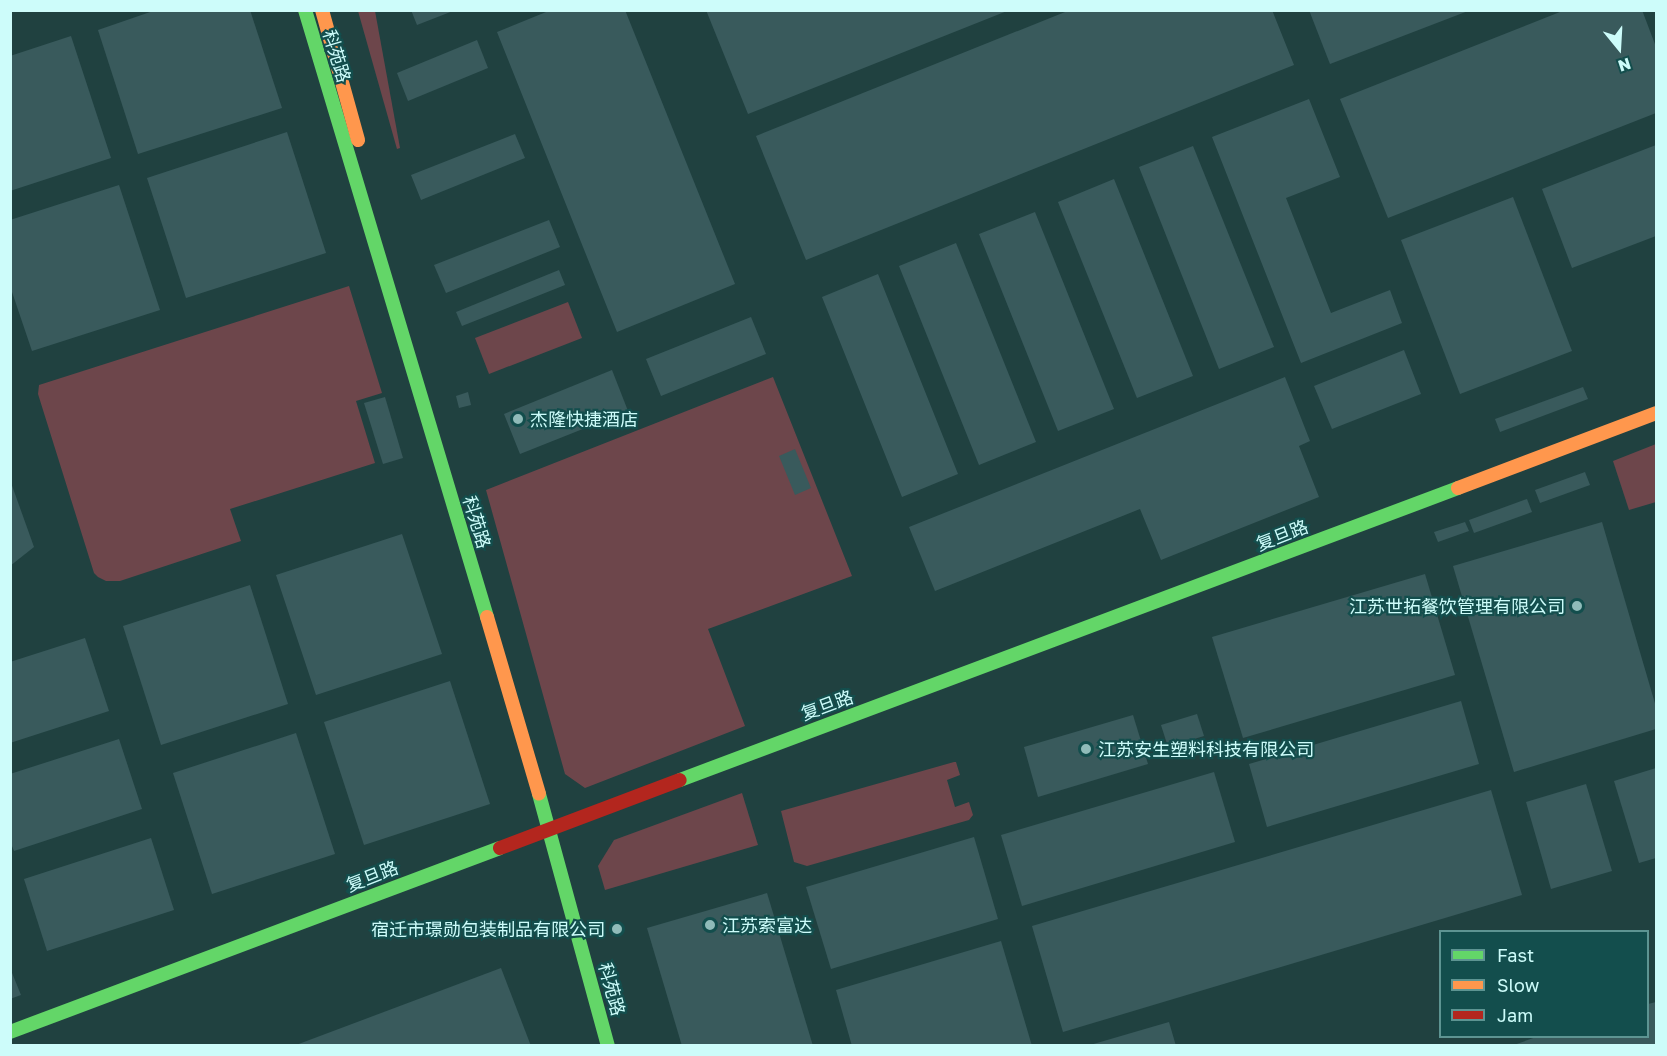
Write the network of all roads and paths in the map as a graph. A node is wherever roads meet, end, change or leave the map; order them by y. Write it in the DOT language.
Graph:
graph roads {
  1 [pos="305,10"];
  2 [pos="322,10"];
  3 [pos="1656,413"];
  4 [pos="553,827"];
  5 [pos="10,1032"];
  6 [pos="608,1046"];
  7 [pos="618,1046"];
  1 -- 4 [label="street, 科苑路"];
  2 -- 4 [label="street, 科苑路"];
  3 -- 4 [label="street, 复旦路"];
  4 -- 5 [label="street, 复旦路"];
  4 -- 6 [label="street, 科苑路"];
  4 -- 7 [label="street, 科苑路"];
}
